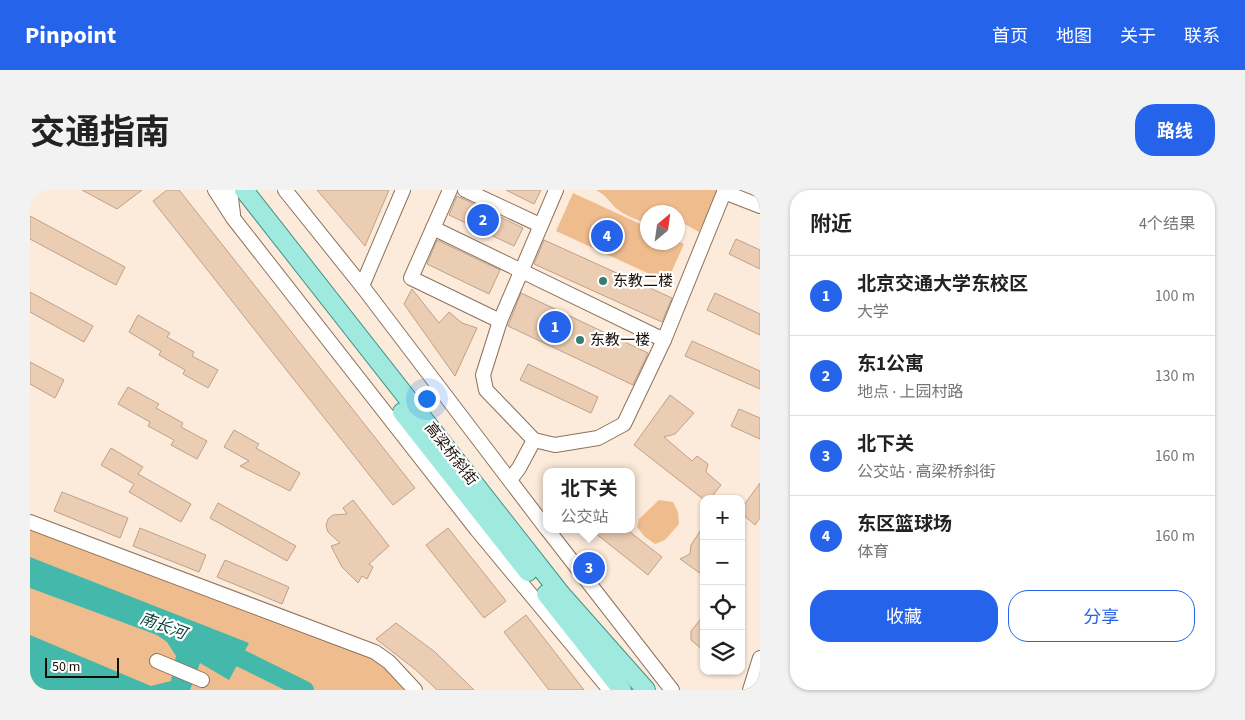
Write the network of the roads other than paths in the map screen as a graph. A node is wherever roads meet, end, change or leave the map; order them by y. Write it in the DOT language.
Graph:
graph roads {
  1 [pos="215,190"];
  2 [pos="230,190"];
  3 [pos="244,190"];
  4 [pos="285,190"];
  5 [pos="403,190"];
  6 [pos="450,190"];
  7 [pos="465,190"];
  8 [pos="556,190"];
  9 [pos="725,191"];
  10 [pos="760,206"];
  11 [pos="233,218"];
  12 [pos="540,225"];
  13 [pos="433,228"];
  14 [pos="521,271"];
  15 [pos="362,286"];
  16 [pos="500,321"];
  17 [pos="664,340"];
  18 [pos="534,440"];
  19 [pos="510,480"];
  20 [pos="30,522"];
  21 [pos="543,524"];
  22 [pos="550,533"];
  23 [pos="760,658"];
  24 [pos="157,662"];
  25 [pos="202,680"];
  26 [pos="415,690"];
  27 [pos="610,690"];
  28 [pos="622,690"];
  29 [pos="646,690"];
  30 [pos="672,690"];
  31 [pos="750,690"];
  1 -- 11 [label="street, 高梁桥斜街"];
  2 -- 11 [label="street, 高梁桥斜街"];
  2 -- 28 [label="main road, 高梁桥斜街"];
  3 -- 29 [label="main road, 高梁桥斜街"];
  4 -- 15 [label="street, 高梁桥斜街"];
  5 -- 15 [label="street"];
  6 -- 13 [label="street"];
  7 -- 12 [label="street"];
  8 -- 12 [label="street"];
  9 -- 10 [label="street"];
  9 -- 17 [label="street"];
  11 -- 27 [label="street, 高梁桥斜街"];
  12 -- 14 [label="street"];
  13 -- 14 [label="street"];
  13 -- 16 [label="street"];
  14 -- 16 [label="street"];
  14 -- 17 [label="street"];
  15 -- 19 [label="street, 高梁桥斜街"];
  16 -- 18 [label="street"];
  17 -- 18 [label="street"];
  18 -- 19 [label="street"];
  19 -- 21 [label="street, 高梁桥斜街"];
  20 -- 26 [label="street"];
  22 -- 30 [label="street, 高梁桥斜街"];
  23 -- 31 [label="street"];
  24 -- 25 [label="street"];
}
